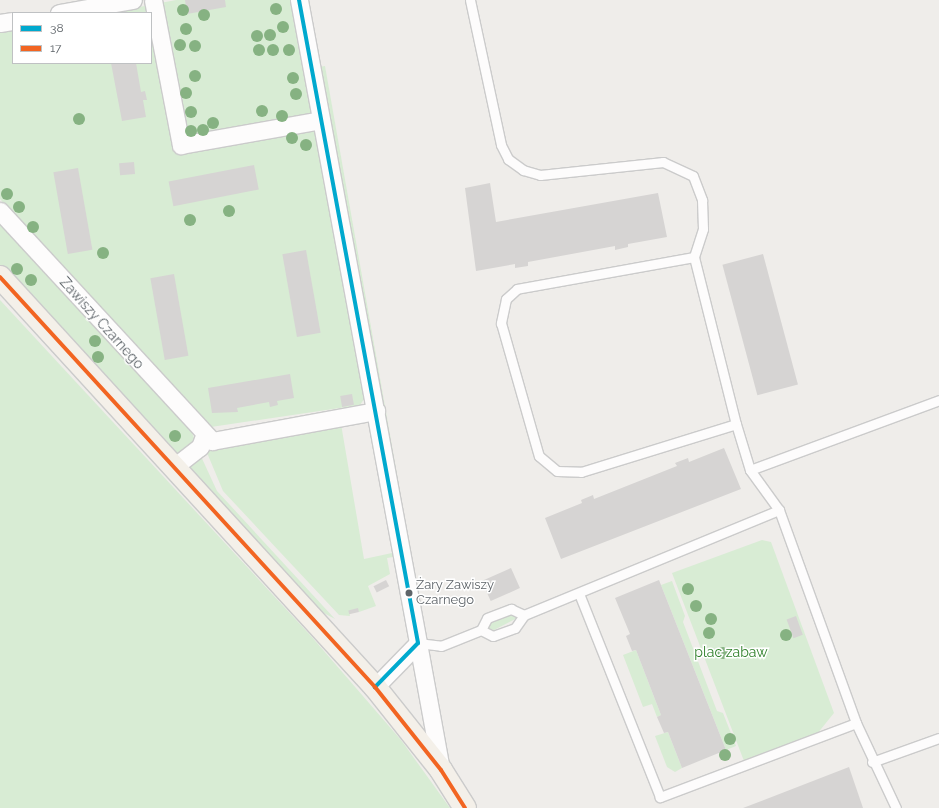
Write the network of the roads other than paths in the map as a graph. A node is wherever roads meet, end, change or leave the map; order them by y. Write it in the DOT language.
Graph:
graph roads {
  1 [pos="133,0"];
  2 [pos="153,0"];
  3 [pos="299,0"];
  4 [pos="470,0"];
  5 [pos="108,2"];
  6 [pos="63,12"];
  7 [pos="12,21"];
  8 [pos="0,23"];
  9 [pos="321,120"];
  10 [pos="0,211"];
  11 [pos="694,257"];
  12 [pos="0,277"];
  13 [pos="939,400"];
  14 [pos="376,411"];
  15 [pos="736,424"];
  16 [pos="204,436"];
  17 [pos="174,467"];
  18 [pos="750,470"];
  19 [pos="779,510"];
  20 [pos="579,593"];
  21 [pos="524,615"];
  22 [pos="481,630"];
  23 [pos="418,643"];
  24 [pos="375,687"];
  25 [pos="856,722"];
  26 [pos="939,738"];
  27 [pos="872,762"];
  28 [pos="441,770"];
  29 [pos="465,808"];
  30 [pos="896,808"];
  1 -- 5 [label="street"];
  2 -- 9 [label="street"];
  3 -- 9 [label="street"];
  4 -- 11 [label="lane"];
  5 -- 6 [label="street"];
  7 -- 8 [label="street"];
  9 -- 14 [label="street"];
  10 -- 16 [label="street, Zawiszy Czarnego"];
  11 -- 15 [label="lane"];
  11 -- 15 [label="lane"];
  12 -- 17 [label="main road"];
  13 -- 18 [label="lane"];
  14 -- 16 [label="street"];
  14 -- 23 [label="street"];
  15 -- 18 [label="lane"];
  16 -- 17 [label="street"];
  17 -- 24 [label="main road"];
  18 -- 19 [label="lane"];
  19 -- 20 [label="lane"];
  19 -- 25 [label="lane"];
  20 -- 21 [label="lane"];
  20 -- 25 [label="lane"];
  21 -- 22 [label="lane"];
  21 -- 22 [label="lane"];
  22 -- 23 [label="lane"];
  23 -- 24 [label="street"];
  23 -- 28 [label="street"];
  24 -- 28 [label="main road"];
  25 -- 27 [label="lane"];
  26 -- 27 [label="lane"];
  27 -- 30 [label="lane"];
  28 -- 29 [label="main road"];
}
